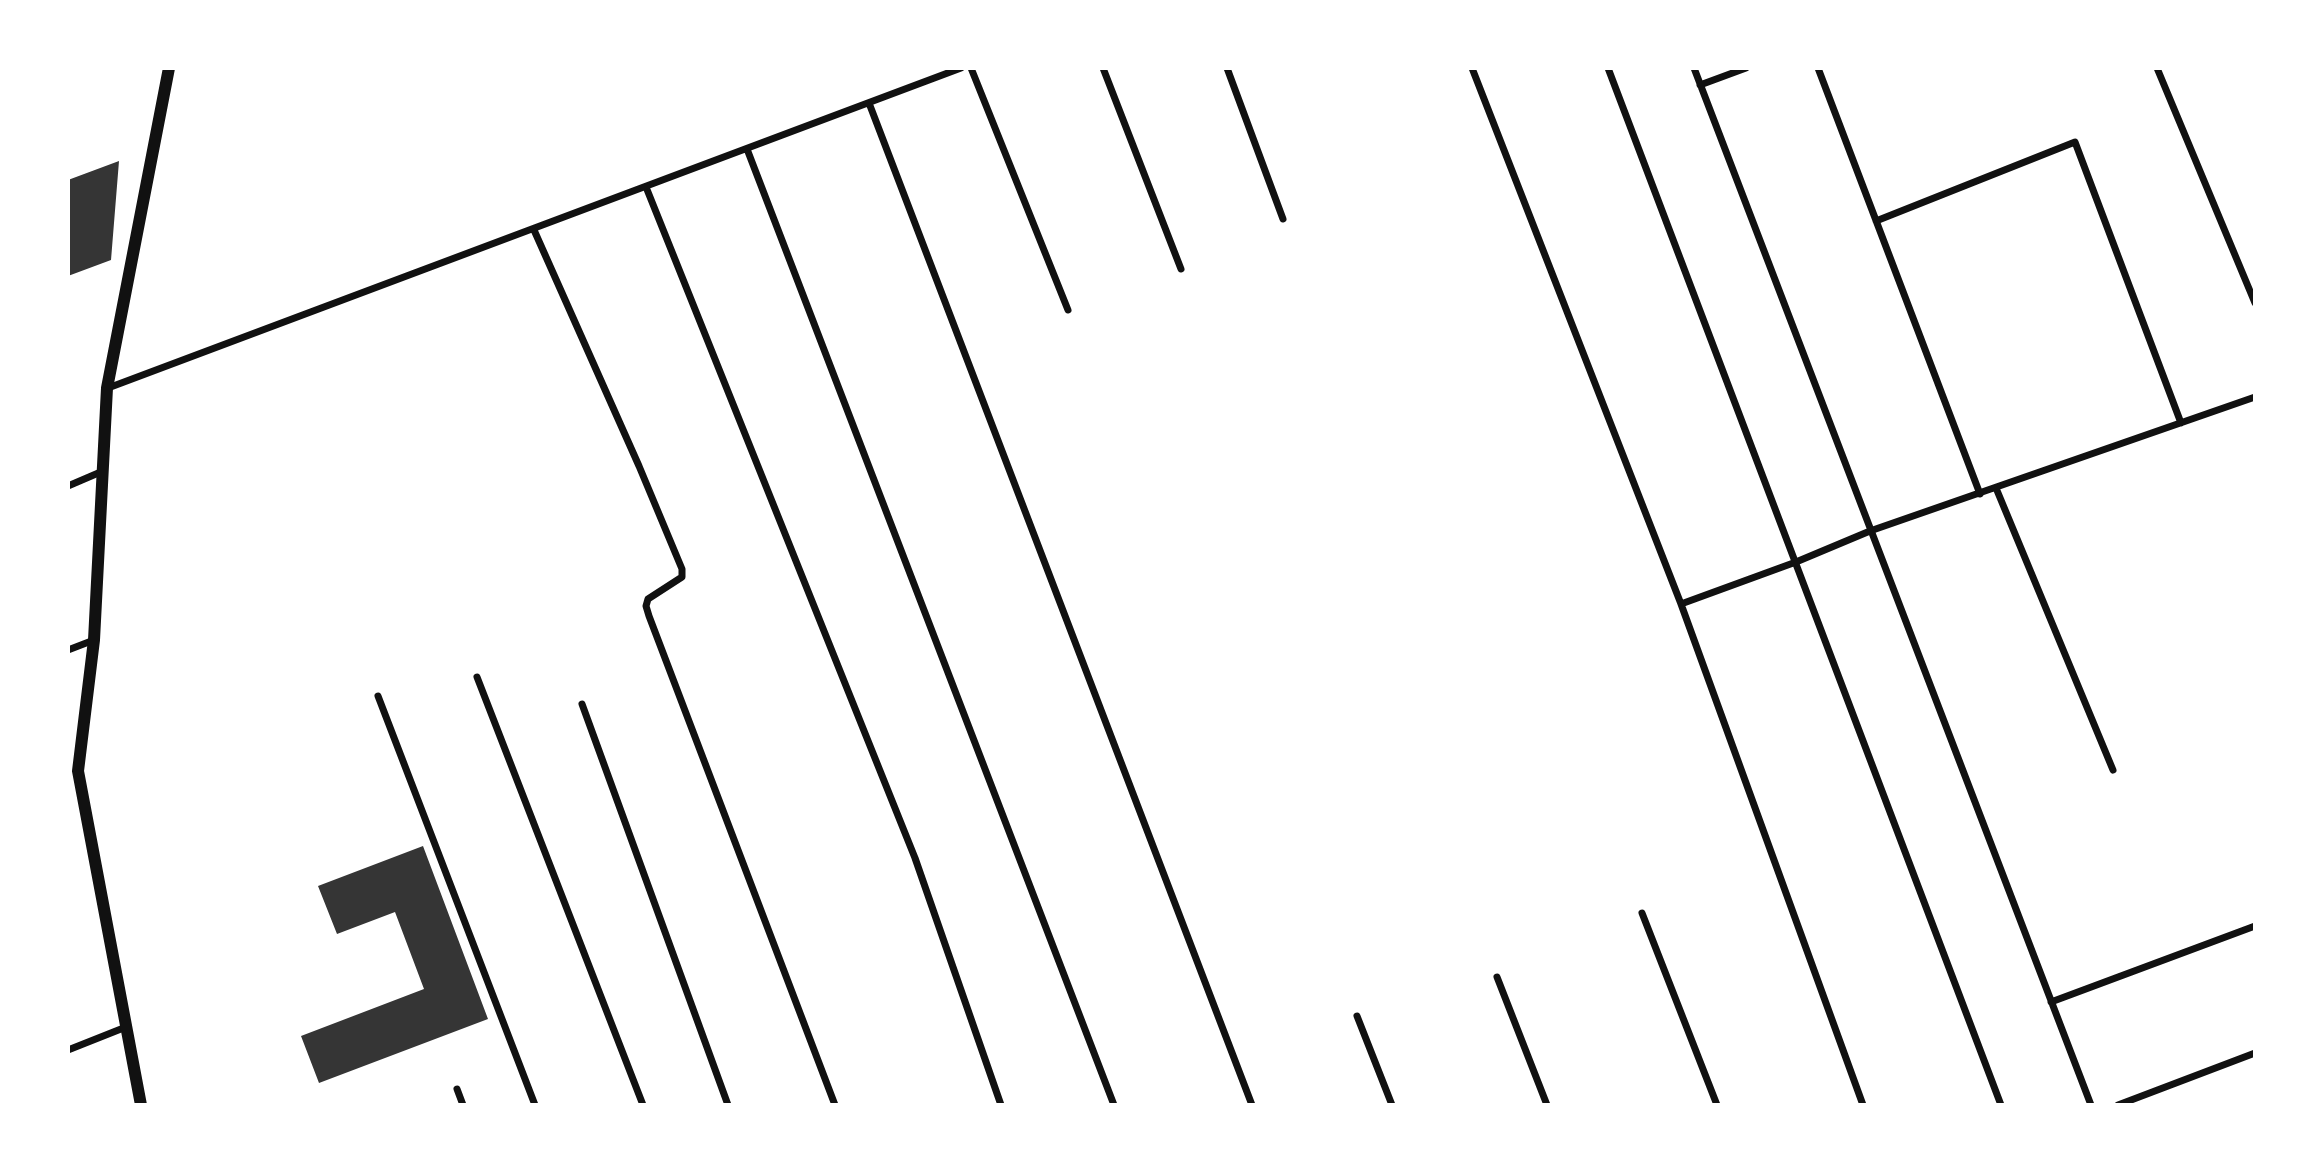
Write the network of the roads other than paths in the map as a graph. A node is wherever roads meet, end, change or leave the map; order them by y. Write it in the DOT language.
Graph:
graph roads {
  1 [pos="169,68"];
  2 [pos="961,68"];
  3 [pos="971,68"];
  4 [pos="1103,68"];
  5 [pos="1227,68"];
  6 [pos="1472,68"];
  7 [pos="1608,68"];
  8 [pos="1694,68"];
  9 [pos="1746,68"];
  10 [pos="1818,68"];
  11 [pos="2157,68"];
  12 [pos="1700,85"];
  13 [pos="869,103"];
  14 [pos="747,149"];
  15 [pos="646,187"];
  16 [pos="1283,219"];
  17 [pos="1876,221"];
  18 [pos="534,230"];
  19 [pos="1181,268"];
  20 [pos="2255,303"];
  21 [pos="1068,310"];
  22 [pos="107,388"];
  23 [pos="2255,397"];
  24 [pos="2181,423"];
  25 [pos="103,471"];
  26 [pos="68,486"];
  27 [pos="1996,488"];
  28 [pos="1980,494"];
  29 [pos="1870,531"];
  30 [pos="1796,562"];
  31 [pos="1681,604"];
  32 [pos="94,640"];
  33 [pos="68,650"];
  34 [pos="477,677"];
  35 [pos="378,696"];
  36 [pos="582,704"];
  37 [pos="2113,770"];
  38 [pos="1642,914"];
  39 [pos="2255,926"];
  40 [pos="1497,977"];
  41 [pos="2051,1002"];
  42 [pos="1357,1016"];
  43 [pos="126,1027"];
  44 [pos="68,1050"];
  45 [pos="2255,1053"];
  46 [pos="457,1089"];
  47 [pos="141,1105"];
  48 [pos="463,1105"];
  49 [pos="535,1105"];
  50 [pos="643,1105"];
  51 [pos="729,1105"];
  52 [pos="835,1105"];
  53 [pos="1001,1105"];
  54 [pos="1114,1105"];
  55 [pos="1252,1105"];
  56 [pos="1392,1105"];
  57 [pos="1547,1105"];
  58 [pos="1717,1105"];
  59 [pos="1863,1105"];
  60 [pos="2001,1105"];
  61 [pos="2091,1105"];
  62 [pos="2118,1105"];
  1 -- 22 [label="street"];
  2 -- 13 [label="street"];
  3 -- 21 [label="street"];
  4 -- 19 [label="street"];
  5 -- 16 [label="street"];
  6 -- 31 [label="street"];
  7 -- 30 [label="street"];
  8 -- 12 [label="street"];
  9 -- 12 [label="street"];
  10 -- 17 [label="street"];
  11 -- 20 [label="street"];
  12 -- 29 [label="street"];
  13 -- 14 [label="street"];
  13 -- 55 [label="street"];
  14 -- 15 [label="street"];
  14 -- 54 [label="street"];
  15 -- 18 [label="street"];
  15 -- 53 [label="street"];
  17 -- 24 [label="street"];
  17 -- 28 [label="street"];
  18 -- 22 [label="street"];
  18 -- 52 [label="street"];
  22 -- 25 [label="street"];
  23 -- 24 [label="street"];
  24 -- 27 [label="street"];
  25 -- 26 [label="street"];
  25 -- 32 [label="street"];
  27 -- 28 [label="street"];
  27 -- 37 [label="street"];
  28 -- 29 [label="street"];
  29 -- 30 [label="street"];
  29 -- 41 [label="street"];
  30 -- 31 [label="street"];
  30 -- 60 [label="street"];
  31 -- 59 [label="street"];
  32 -- 33 [label="street"];
  32 -- 43 [label="street"];
  34 -- 50 [label="street"];
  35 -- 49 [label="street"];
  36 -- 51 [label="street"];
  38 -- 58 [label="street"];
  39 -- 41 [label="street"];
  40 -- 57 [label="street"];
  41 -- 61 [label="street"];
  42 -- 56 [label="street"];
  43 -- 44 [label="street"];
  43 -- 47 [label="street"];
  45 -- 62 [label="street"];
  46 -- 48 [label="street"];
}
